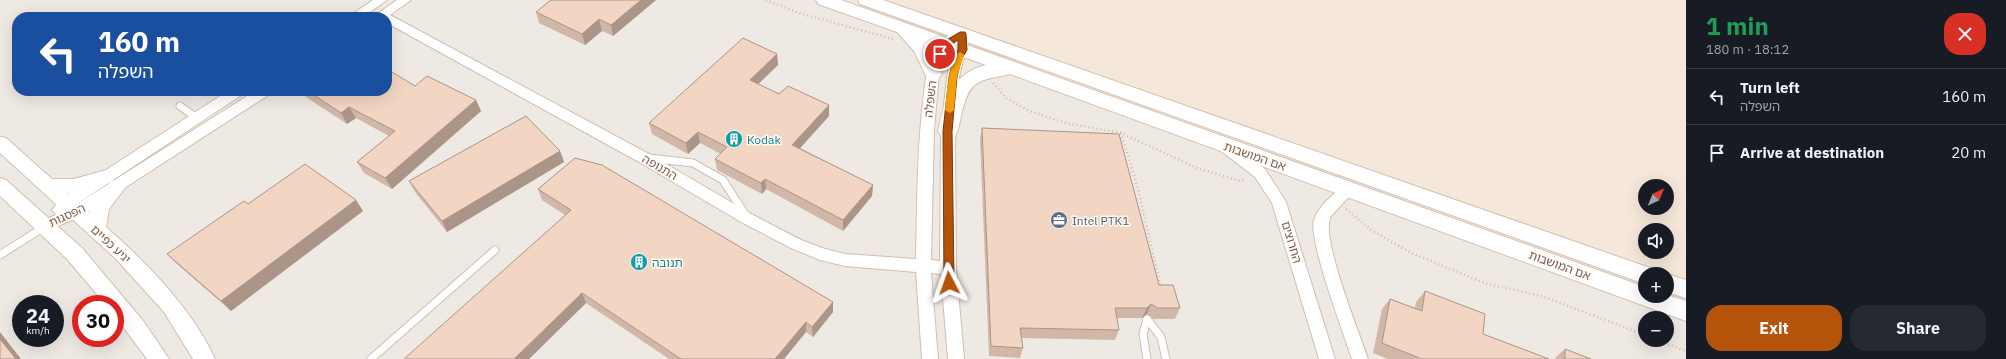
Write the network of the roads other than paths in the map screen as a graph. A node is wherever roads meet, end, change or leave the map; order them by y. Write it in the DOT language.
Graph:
graph roads {
  1 [pos="381,0"];
  2 [pos="405,0"];
  3 [pos="824,0"];
  4 [pos="866,0"];
  5 [pos="369,7"];
  6 [pos="362,12"];
  7 [pos="376,12"];
  8 [pos="389,12"];
  9 [pos="392,22"];
  10 [pos="899,27"];
  11 [pos="957,43"];
  12 [pos="1010,68"];
  13 [pos="932,74"];
  14 [pos="230,96"];
  15 [pos="257,96"];
  16 [pos="180,106"];
  17 [pos="197,118"];
  18 [pos="948,131"];
  19 [pos="0,143"];
  20 [pos="1224,145"];
  21 [pos="644,158"];
  22 [pos="111,182"];
  23 [pos="0,185"];
  24 [pos="47,186"];
  25 [pos="1342,195"];
  26 [pos="71,208"];
  27 [pos="748,220"];
  28 [pos="44,226"];
  29 [pos="98,232"];
  30 [pos="495,250"];
  31 [pos="0,254"];
  32 [pos="924,266"];
  33 [pos="948,268"];
  34 [pos="1638,273"];
  35 [pos="1674,285"];
  36 [pos="1686,289"];
  37 [pos="1686,311"];
  38 [pos="159,359"];
  39 [pos="205,359"];
  40 [pos="372,359"];
  41 [pos="930,359"];
  42 [pos="956,359"];
  43 [pos="1147,359"];
  44 [pos="1166,359"];
  45 [pos="1327,359"];
  46 [pos="1360,359"];
  1 -- 5 [label="street"];
  2 -- 8 [label="street"];
  3 -- 10 [label="main road, אם המושבות"];
  4 -- 11 [label="main road, אם המושבות"];
  5 -- 6 [label="street"];
  5 -- 7 [label="street, התנופה"];
  9 -- 21 [label="street, התנופה"];
  10 -- 11 [label="main road, אם המושבות"];
  10 -- 13 [label="main road"];
  11 -- 12 [label="main road, אם המושבות"];
  11 -- 13 [label="street, השפלה"];
  11 -- 18 [label="street, השפלה"];
  11 -- 34 [label="main road, אם המושבות"];
  12 -- 18 [label="main road"];
  12 -- 20 [label="main road, אם המושבות"];
  13 -- 32 [label="street, השפלה"];
  14 -- 17 [label="street, הפסגות"];
  15 -- 22 [label="street, הפסגות"];
  16 -- 17 [label="lane"];
  17 -- 22 [label="street, הפסגות"];
  18 -- 33 [label="street, השפלה"];
  19 -- 24 [label="street, יגיע כפיים"];
  20 -- 25 [label="main road, אם המושבות"];
  20 -- 45 [label="street, החרוצים"];
  21 -- 27 [label="street, התנופה"];
  21 -- 27 [label="lane"];
  22 -- 24 [label="street"];
  22 -- 26 [label="street, הפסגות"];
  22 -- 29 [label="street"];
  23 -- 28 [label="street"];
  24 -- 26 [label="street, יגיע כפיים"];
  25 -- 37 [label="main road, אם המושבות"];
  25 -- 46 [label="street"];
  26 -- 28 [label="street, הפסגות"];
  26 -- 29 [label="street, יגיע כפיים"];
  27 -- 32 [label="street, התנופה"];
  28 -- 31 [label="lane"];
  28 -- 38 [label="street"];
  29 -- 39 [label="street, יגיע כפיים"];
  30 -- 40 [label="lane"];
  32 -- 33 [label="street, התנופה"];
  32 -- 41 [label="street, השפלה"];
  33 -- 42 [label="street, השפלה"];
  35 -- 36 [label="main road"];
  43 -- 44 [label="lane"];
}
